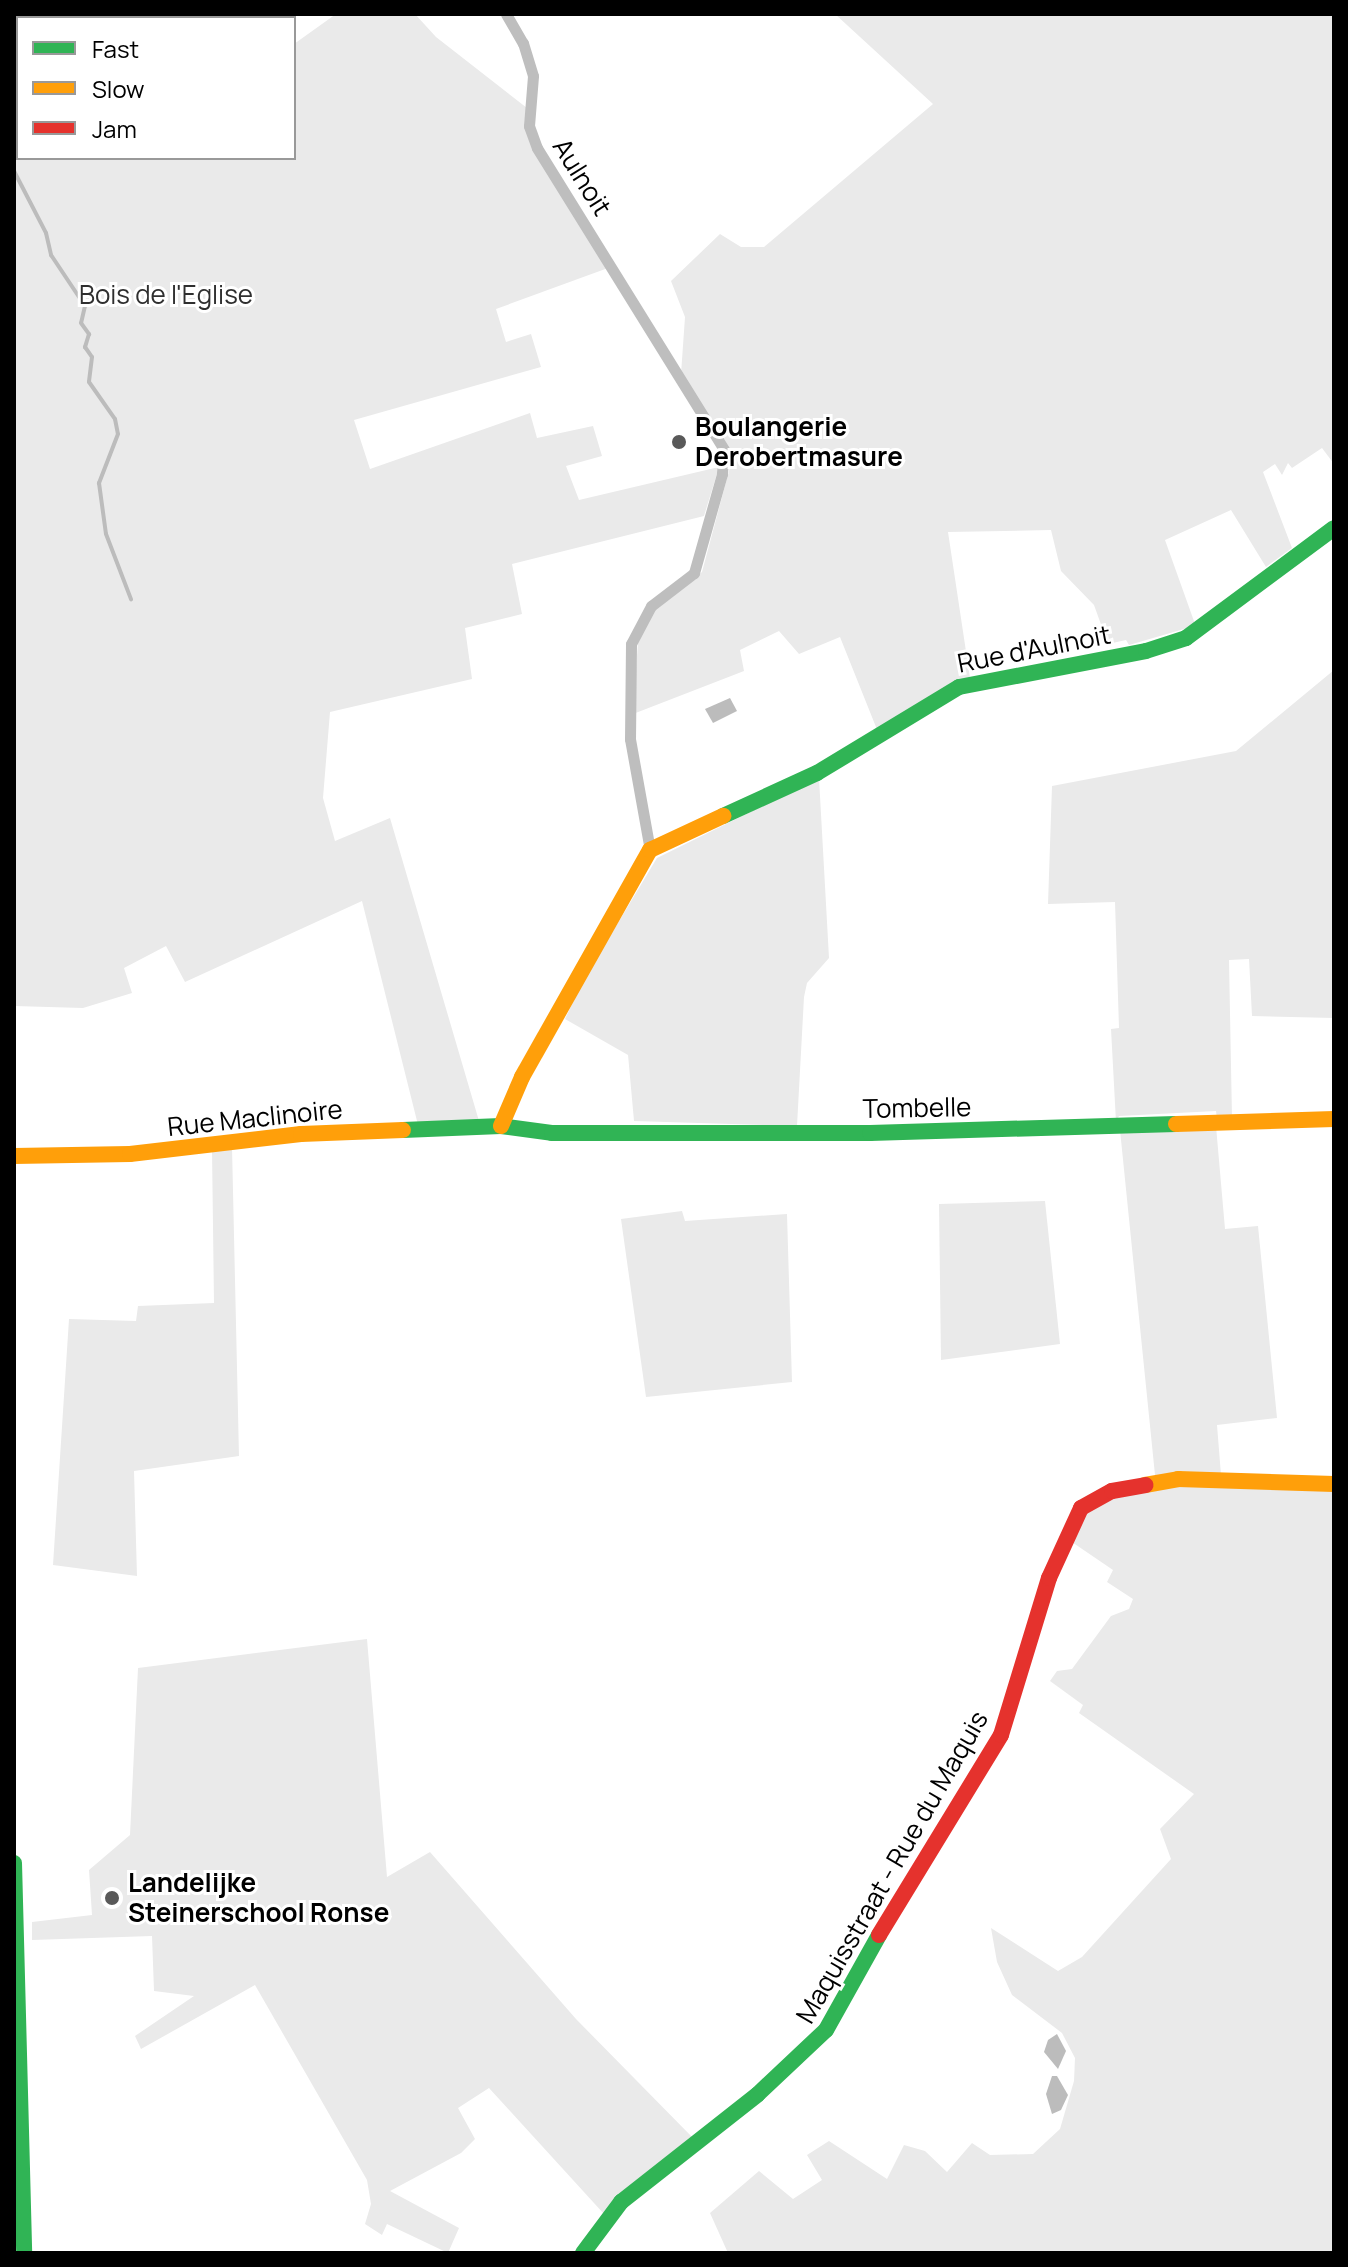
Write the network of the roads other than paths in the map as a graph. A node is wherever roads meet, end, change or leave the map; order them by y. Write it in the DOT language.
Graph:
graph roads {
  1 [pos="506,14"];
  2 [pos="1334,528"];
  3 [pos="650,850"];
  4 [pos="1334,1119"];
  5 [pos="501,1126"];
  6 [pos="14,1156"];
  7 [pos="1334,1484"];
  8 [pos="14,1863"];
  9 [pos="19,2194"];
  10 [pos="21,2248"];
  11 [pos="583,2253"];
  1 -- 3 [label="street, Aulnoit"];
  2 -- 3 [label="street, Rue d'Aulnoit"];
  3 -- 5 [label="street"];
  4 -- 5 [label="street, Tombelle"];
  5 -- 6 [label="street, Rue Maclinoire"];
  7 -- 11 [label="street, Maquisstraat - Rue du Maquis"];
  8 -- 9 [label="street"];
  9 -- 10 [label="street"];
}
